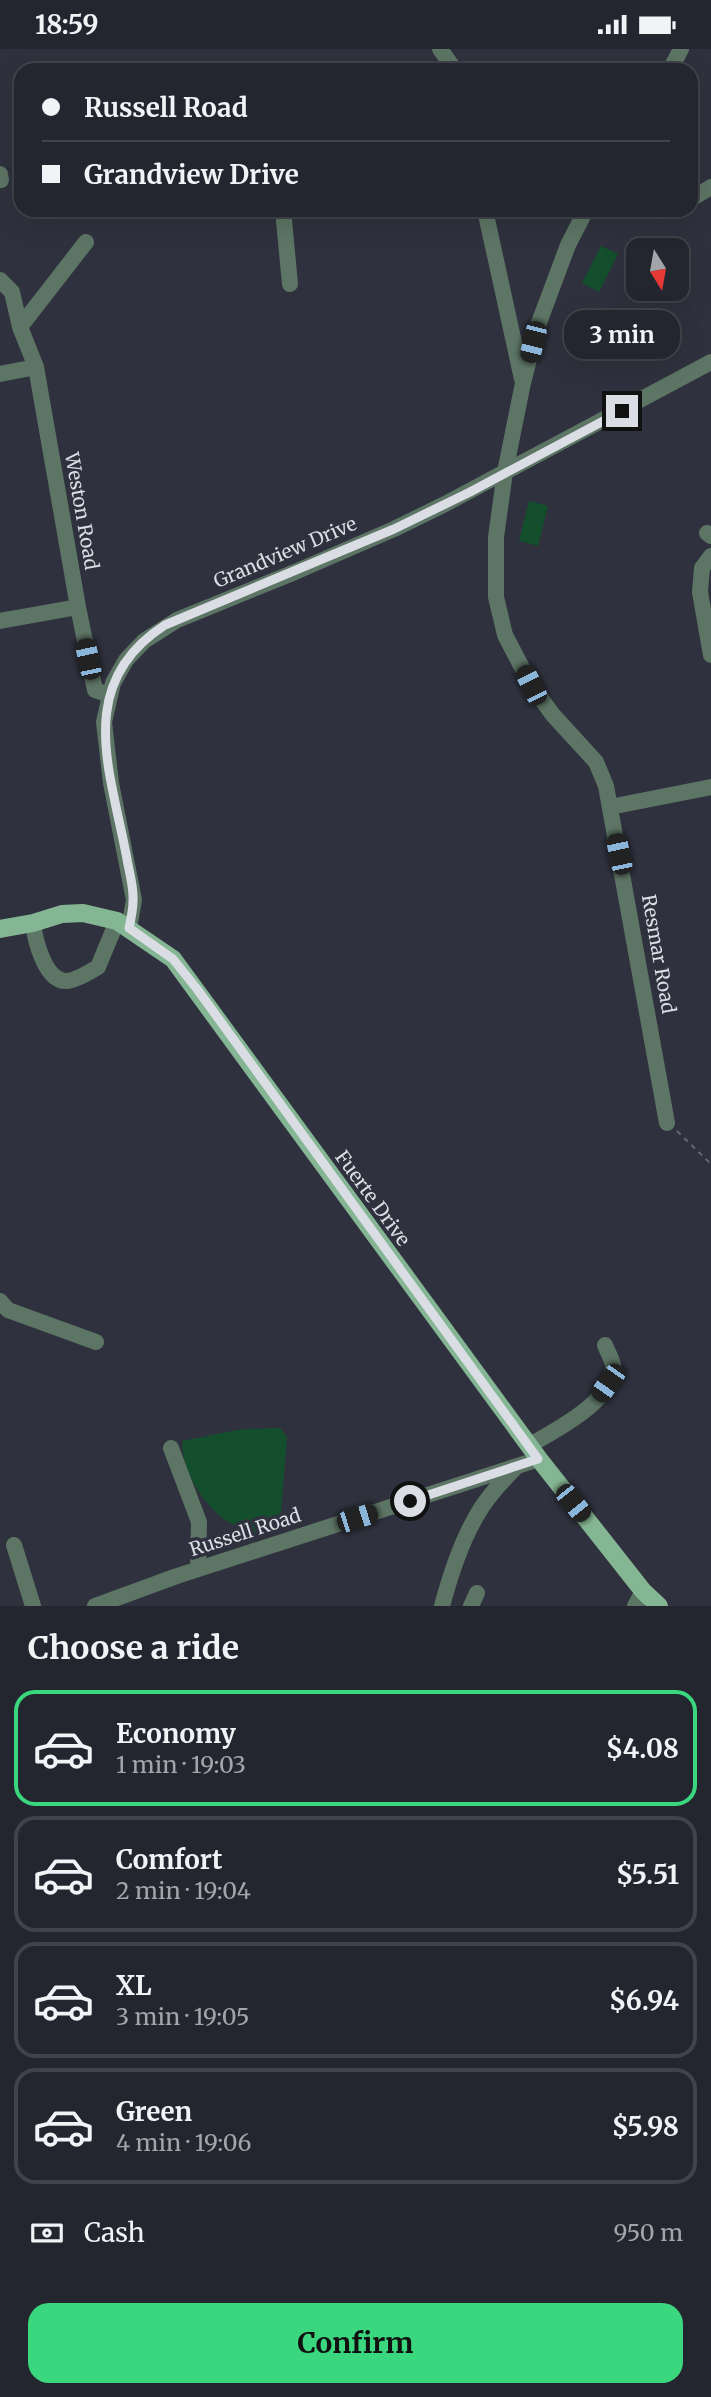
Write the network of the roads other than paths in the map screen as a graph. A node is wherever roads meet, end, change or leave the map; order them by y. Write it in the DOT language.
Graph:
graph roads {
  1 [pos="284,217"];
  2 [pos="487,217"];
  3 [pos="582,217"];
  4 [pos="86,242"];
  5 [pos="0,280"];
  6 [pos="290,284"];
  7 [pos="20,327"];
  8 [pos="711,362"];
  9 [pos="36,367"];
  10 [pos="0,374"];
  11 [pos="523,383"];
  12 [pos="505,472"];
  13 [pos="711,556"];
  14 [pos="78,607"];
  15 [pos="0,621"];
  16 [pos="711,655"];
  17 [pos="109,695"];
  18 [pos="711,787"];
  19 [pos="610,807"];
  20 [pos="33,923"];
  21 [pos="123,925"];
  22 [pos="0,929"];
  23 [pos="667,1123"];
  24 [pos="0,1301"];
  25 [pos="96,1342"];
  26 [pos="605,1345"];
  27 [pos="171,1448"];
  28 [pos="534,1453"];
  29 [pos="516,1467"];
  30 [pos="14,1545"];
  31 [pos="198,1569"];
  32 [pos="639,1598"];
  33 [pos="130,1600"];
  34 [pos="33,1606"];
  35 [pos="95,1606"];
  36 [pos="442,1606"];
  37 [pos="659,1606"];
  1 -- 6 [label="street"];
  2 -- 11 [label="street"];
  3 -- 11 [label="street, Resmar Road"];
  4 -- 7 [label="street"];
  5 -- 7 [label="street, Weston Road"];
  7 -- 9 [label="street, Weston Road"];
  8 -- 12 [label="street, Grandview Drive"];
  9 -- 10 [label="street"];
  9 -- 14 [label="street, Weston Road"];
  11 -- 12 [label="street, Resmar Road"];
  12 -- 17 [label="street, Grandview Drive"];
  12 -- 19 [label="street, Resmar Road"];
  13 -- 16 [label="street"];
  14 -- 15 [label="street"];
  14 -- 17 [label="street, Weston Road"];
  17 -- 21 [label="street, Grandview Drive"];
  18 -- 19 [label="street"];
  19 -- 23 [label="street, Resmar Road"];
  20 -- 21 [label="main road, Fuerte Drive"];
  20 -- 21 [label="street, Grandview Drive"];
  20 -- 22 [label="main road, Fuerte Drive"];
  21 -- 28 [label="main road, Fuerte Drive"];
  24 -- 25 [label="street"];
  26 -- 28 [label="street, Russell Road"];
  27 -- 31 [label="street"];
  28 -- 29 [label="street, Russell Road"];
  28 -- 32 [label="main road, Fuerte Drive"];
  29 -- 31 [label="street, Russell Road"];
  29 -- 36 [label="street"];
  30 -- 34 [label="street"];
  31 -- 33 [label="street, Russell Road"];
  32 -- 37 [label="main road, Fuerte Drive"];
  33 -- 35 [label="street, Russell Road"];
}
